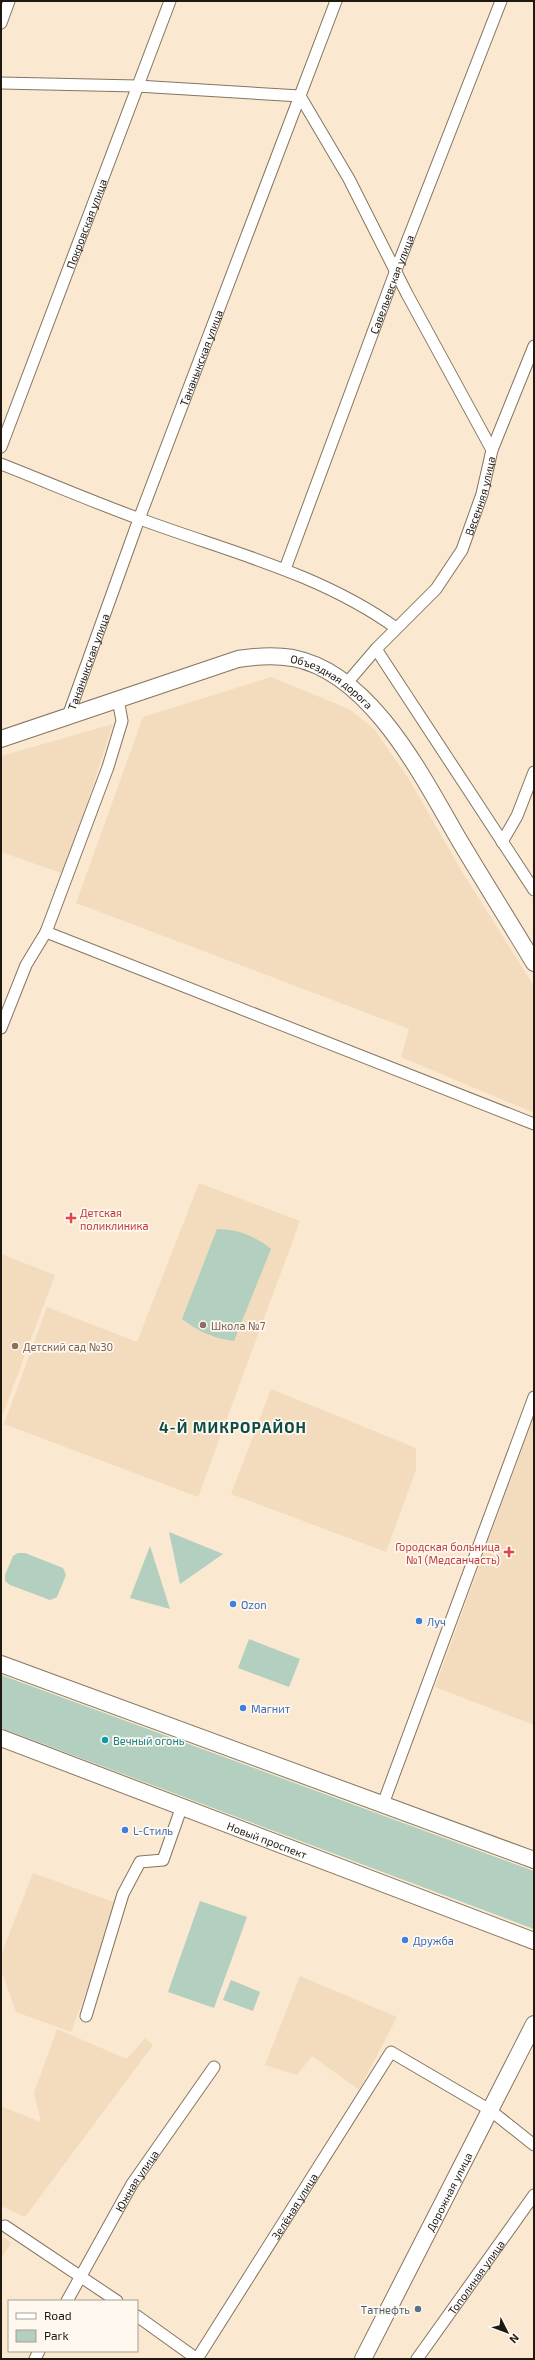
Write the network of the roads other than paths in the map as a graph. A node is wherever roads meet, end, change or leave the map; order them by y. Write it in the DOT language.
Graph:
graph roads {
  1 [pos="9,1"];
  2 [pos="170,1"];
  3 [pos="336,1"];
  4 [pos="501,1"];
  5 [pos="1,23"];
  6 [pos="1,83"];
  7 [pos="137,86"];
  8 [pos="300,96"];
  9 [pos="396,270"];
  10 [pos="534,346"];
  11 [pos="1,447"];
  12 [pos="492,450"];
  13 [pos="1,464"];
  14 [pos="139,519"];
  15 [pos="285,569"];
  16 [pos="396,628"];
  17 [pos="376,649"];
  18 [pos="346,684"];
  19 [pos="118,699"];
  20 [pos="68,716"];
  21 [pos="1,739"];
  22 [pos="534,772"];
  23 [pos="502,842"];
  24 [pos="534,890"];
  25 [pos="46,932"];
  26 [pos="534,963"];
  27 [pos="1,1028"];
  28 [pos="534,1124"];
  29 [pos="534,1397"];
  30 [pos="1,1664"];
  31 [pos="1,1738"];
  32 [pos="383,1804"];
  33 [pos="182,1806"];
  34 [pos="534,1860"];
  35 [pos="534,1941"];
  36 [pos="86,2016"];
  37 [pos="534,2024"];
  38 [pos="214,2067"];
  39 [pos="490,2110"];
  40 [pos="534,2145"];
  41 [pos="534,2196"];
  42 [pos="5,2226"];
  43 [pos="82,2276"];
  44 [pos="68,2300"];
  45 [pos="116,2300"];
  46 [pos="138,2317"];
  47 [pos="197,2359"];
  48 [pos="363,2359"];
  49 [pos="417,2359"];
  1 -- 5 [label="street"];
  2 -- 7 [label="street, Покровская улица"];
  3 -- 8 [label="street, Тананыкская улица"];
  4 -- 9 [label="street, Савельевская улица"];
  6 -- 7 [label="street"];
  7 -- 8 [label="street"];
  7 -- 11 [label="street, Покровская улица"];
  8 -- 9 [label="street"];
  8 -- 14 [label="street, Тананыкская улица"];
  9 -- 12 [label="street"];
  9 -- 15 [label="street, Савельевская улица"];
  10 -- 12 [label="street, Весенняя улица"];
  12 -- 16 [label="street, Весенняя улица"];
  13 -- 14 [label="street"];
  14 -- 15 [label="street"];
  14 -- 20 [label="street, Тананыкская улица"];
  15 -- 16 [label="street"];
  16 -- 17 [label="street, Весенняя улица"];
  17 -- 18 [label="street, Весенняя улица"];
  17 -- 23 [label="street"];
  18 -- 19 [label="street, Объездная дорога"];
  18 -- 26 [label="street, Объездная дорога"];
  19 -- 20 [label="street, Объездная дорога"];
  19 -- 25 [label="street"];
  20 -- 21 [label="street, Объездная дорога"];
  22 -- 23 [label="street"];
  23 -- 24 [label="street"];
  25 -- 27 [label="street"];
  25 -- 28 [label="street"];
  29 -- 32 [label="street"];
  30 -- 32 [label="street"];
  31 -- 33 [label="street, Новый проспект"];
  32 -- 34 [label="street"];
  33 -- 35 [label="street, Новый проспект"];
  33 -- 36 [label="street"];
  37 -- 39 [label="street, Дорожная улица"];
  38 -- 43 [label="street, Южная улица"];
  39 -- 40 [label="street"];
  39 -- 47 [label="street, Зелёная улица"];
  39 -- 48 [label="street, Дорожная улица"];
  41 -- 49 [label="street, Тополиная улица"];
  42 -- 43 [label="street"];
  43 -- 44 [label="street, Южная улица"];
  43 -- 45 [label="street"];
  46 -- 47 [label="street"];
}
